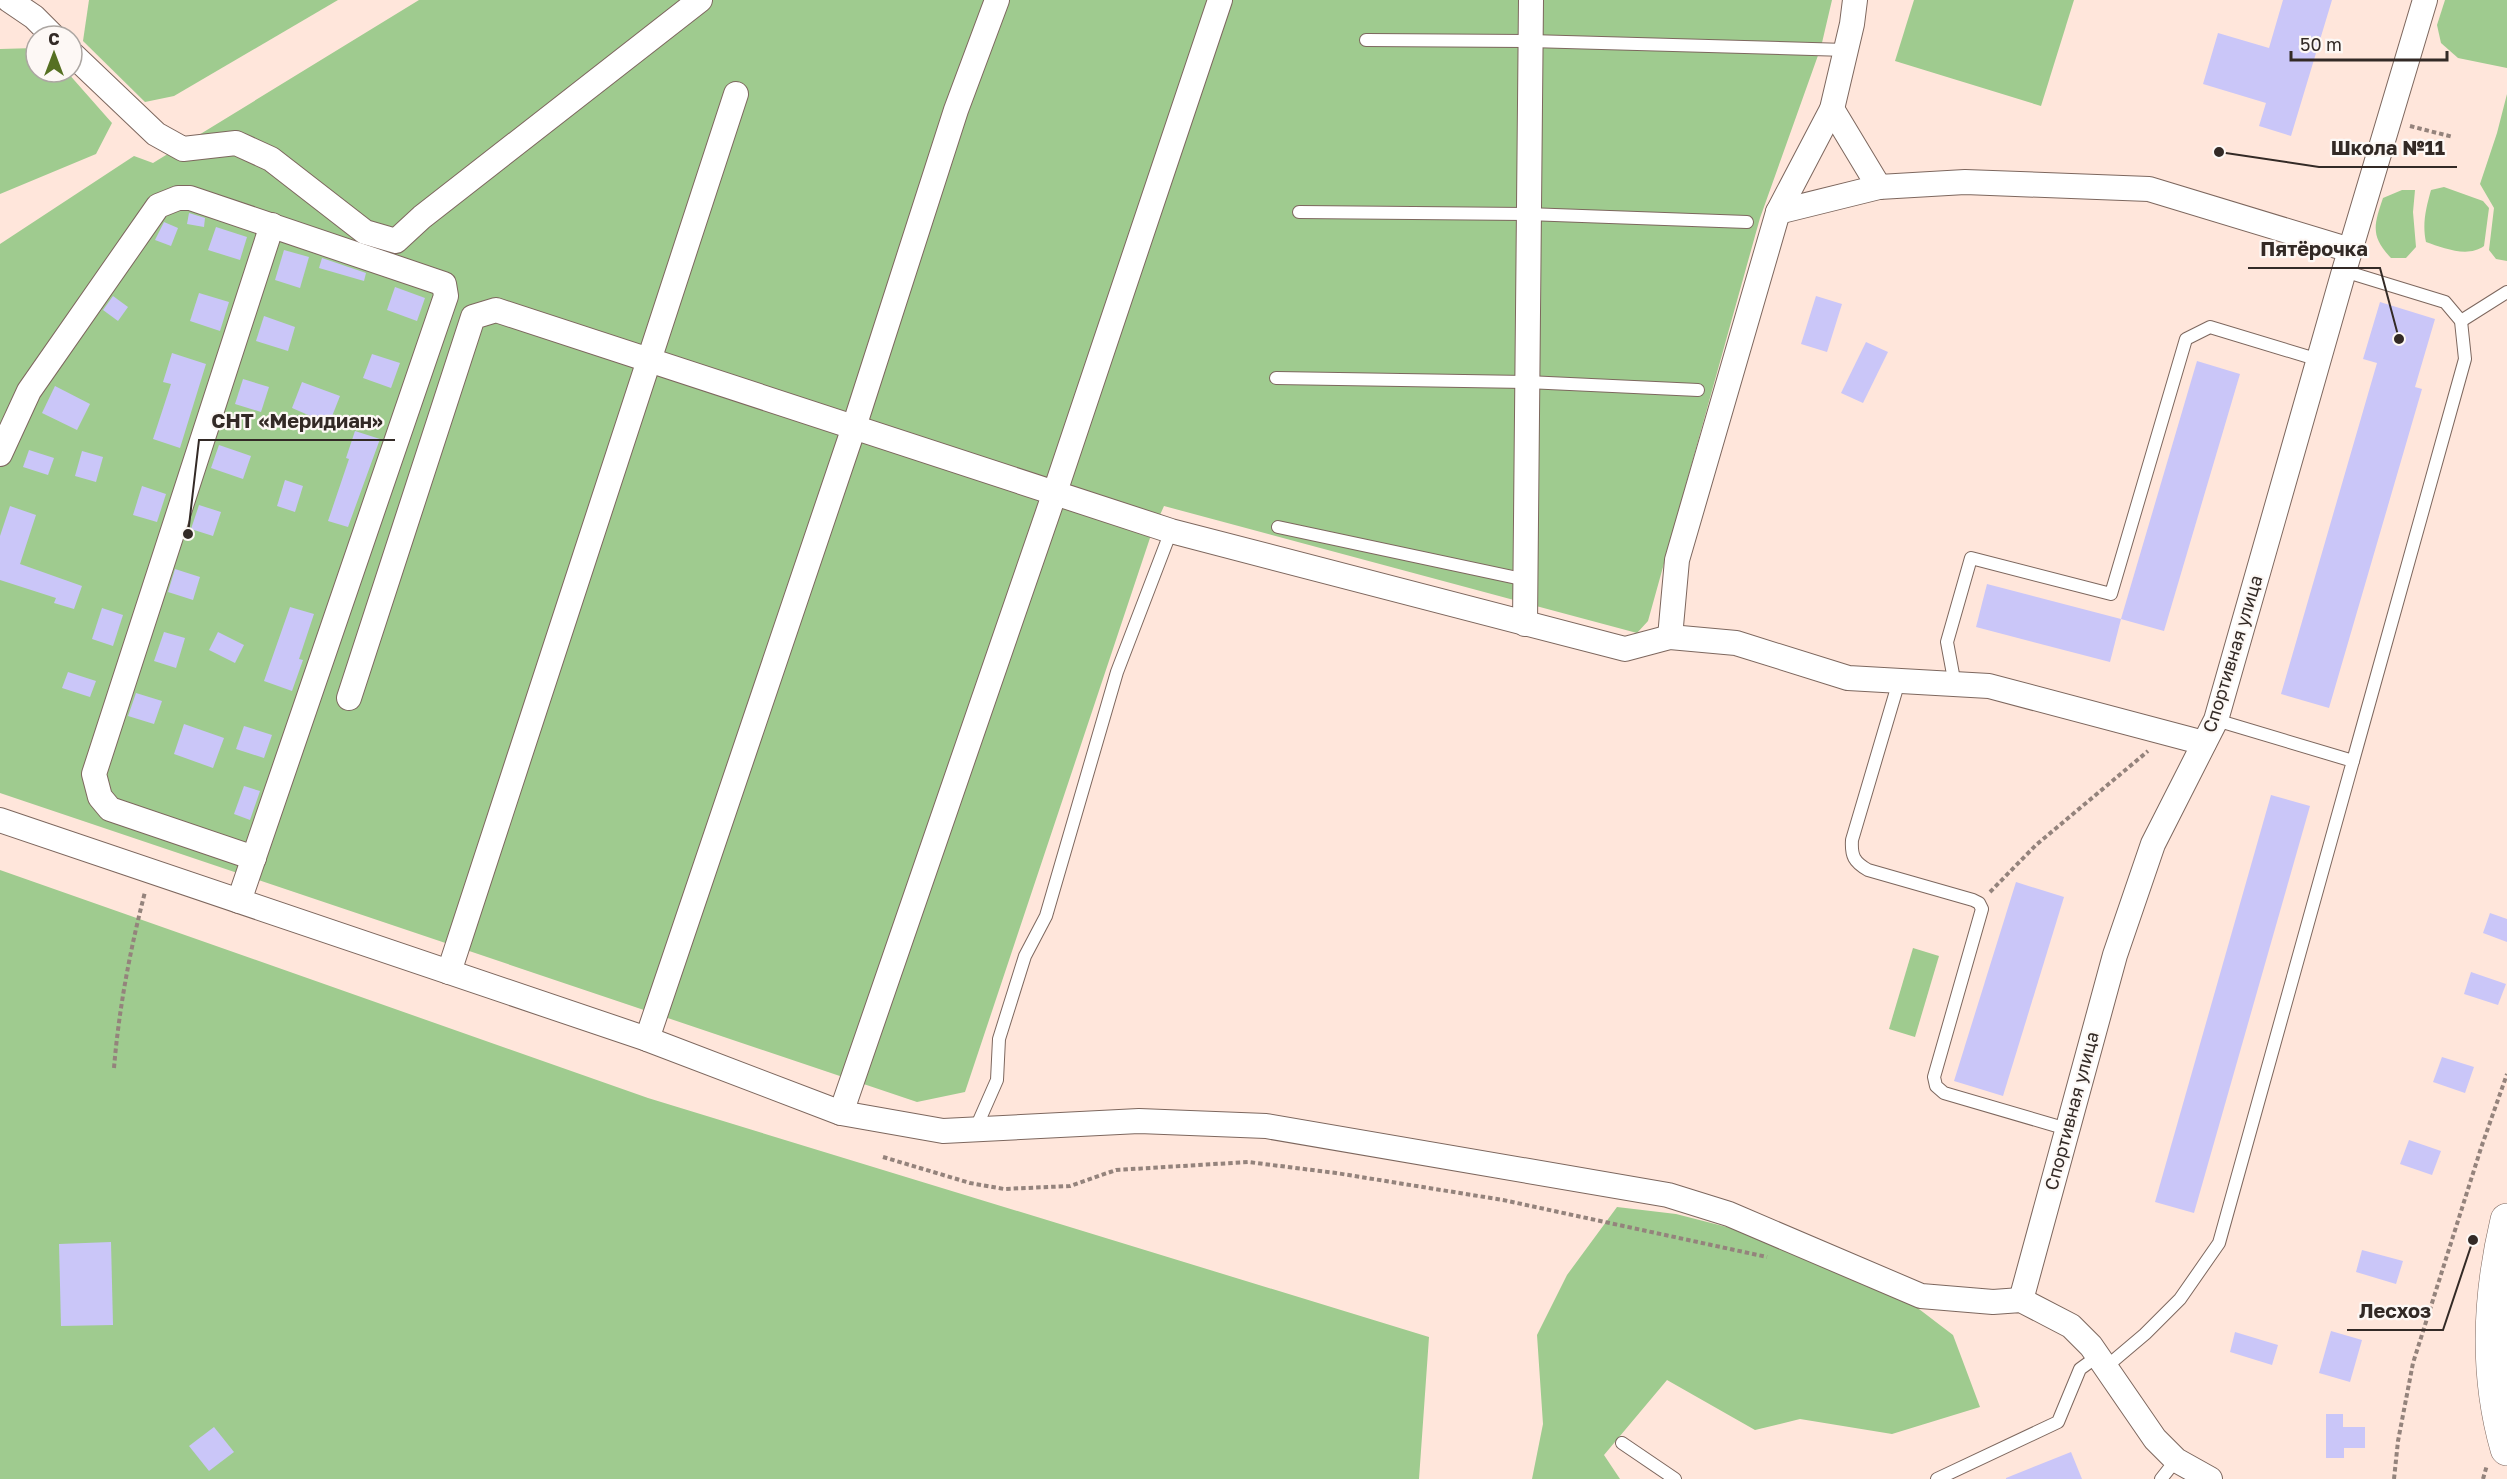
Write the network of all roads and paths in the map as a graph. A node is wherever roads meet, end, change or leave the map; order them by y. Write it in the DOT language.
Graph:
graph roads {
  1 [pos="9,0"];
  2 [pos="700,0"];
  3 [pos="997,0"];
  4 [pos="1220,0"];
  5 [pos="1531,0"];
  6 [pos="1855,0"];
  7 [pos="2425,0"];
  8 [pos="41,24"];
  9 [pos="1366,40"];
  10 [pos="1530,41"];
  11 [pos="1846,50"];
  12 [pos="84,65"];
  13 [pos="736,94"];
  14 [pos="1832,110"];
  15 [pos="2389,120"];
  16 [pos="2453,136"];
  17 [pos="1879,187"];
  18 [pos="1299,212"];
  19 [pos="1778,212"];
  20 [pos="1527,214"];
  21 [pos="1747,222"];
  22 [pos="272,225"];
  23 [pos="2347,260"];
  24 [pos="2507,292"];
  25 [pos="2461,321"];
  26 [pos="650,360"];
  27 [pos="2319,360"];
  28 [pos="1276,378"];
  29 [pos="1527,382"];
  30 [pos="1698,390"];
  31 [pos="854,427"];
  32 [pos="0,454"];
  33 [pos="1055,492"];
  34 [pos="1278,526"];
  35 [pos="1171,531"];
  36 [pos="1526,580"];
  37 [pos="1525,624"];
  38 [pos="1671,637"];
  39 [pos="1899,681"];
  40 [pos="1954,685"];
  41 [pos="349,698"];
  42 [pos="2216,720"];
  43 [pos="2169,733"];
  44 [pos="2204,743"];
  45 [pos="2353,761"];
  46 [pos="0,820"];
  47 [pos="254,858"];
  48 [pos="150,871"];
  49 [pos="239,901"];
  50 [pos="1979,903"];
  51 [pos="449,972"];
  52 [pos="647,1039"];
  53 [pos="114,1068"];
  54 [pos="2507,1074"];
  55 [pos="841,1113"];
  56 [pos="2067,1129"];
  57 [pos="975,1130"];
  58 [pos="883,1157"];
  59 [pos="2507,1220"];
  60 [pos="1779,1259"];
  61 [pos="2021,1300"];
  62 [pos="2102,1361"];
  63 [pos="1622,1443"];
  64 [pos="2507,1449"];
  65 [pos="2176,1460"];
  66 [pos="1675,1479"];
  67 [pos="1937,1479"];
  68 [pos="2161,1479"];
  69 [pos="2210,1479"];
  70 [pos="2394,1479"];
  1 -- 8 [label="street"];
  2 -- 12 [label="street"];
  3 -- 31 [label="street"];
  4 -- 33 [label="street"];
  5 -- 10 [label="street"];
  6 -- 11 [label="street"];
  7 -- 15 [label="street, Спортивная улица"];
  9 -- 10 [label="lane"];
  10 -- 11 [label="lane"];
  10 -- 20 [label="street"];
  11 -- 14 [label="street"];
  13 -- 26 [label="street"];
  14 -- 17 [label="street"];
  14 -- 19 [label="street"];
  15 -- 16 [label="path"];
  15 -- 23 [label="street, Спортивная улица"];
  17 -- 19 [label="street"];
  17 -- 23 [label="street"];
  18 -- 20 [label="lane"];
  19 -- 38 [label="street"];
  20 -- 21 [label="lane"];
  20 -- 29 [label="street"];
  22 -- 32 [label="street"];
  22 -- 47 [label="street"];
  22 -- 47 [label="street"];
  23 -- 25 [label="lane"];
  23 -- 27 [label="street, Спортивная улица"];
  24 -- 25 [label="lane"];
  25 -- 45 [label="lane"];
  26 -- 31 [label="street"];
  26 -- 41 [label="street"];
  26 -- 51 [label="street"];
  27 -- 40 [label="lane"];
  27 -- 42 [label="street, Спортивная улица"];
  28 -- 29 [label="lane"];
  29 -- 30 [label="lane"];
  29 -- 36 [label="street"];
  31 -- 33 [label="street"];
  31 -- 52 [label="street"];
  33 -- 35 [label="street"];
  33 -- 55 [label="street"];
  34 -- 36 [label="lane"];
  35 -- 37 [label="street"];
  35 -- 57 [label="lane"];
  36 -- 37 [label="street"];
  37 -- 38 [label="street"];
  38 -- 39 [label="street"];
  39 -- 40 [label="street"];
  39 -- 50 [label="lane"];
  40 -- 43 [label="street"];
  42 -- 44 [label="street, Спортивная улица"];
  42 -- 45 [label="lane"];
  43 -- 44 [label="street"];
  43 -- 50 [label="path"];
  44 -- 56 [label="street, Спортивная улица"];
  45 -- 62 [label="lane"];
  46 -- 48 [label="street"];
  47 -- 49 [label="street"];
  48 -- 49 [label="street"];
  48 -- 53 [label="path"];
  49 -- 51 [label="street"];
  50 -- 56 [label="lane"];
  51 -- 52 [label="street"];
  52 -- 55 [label="street"];
  54 -- 70 [label="path"];
  55 -- 57 [label="street"];
  56 -- 61 [label="street, Спортивная улица"];
  57 -- 61 [label="street"];
  58 -- 60 [label="path"];
  59 -- 64 [label="street"];
  61 -- 62 [label="street"];
  62 -- 65 [label="street"];
  62 -- 67 [label="lane"];
  63 -- 66 [label="lane"];
  65 -- 68 [label="lane"];
  65 -- 69 [label="street"];
}
